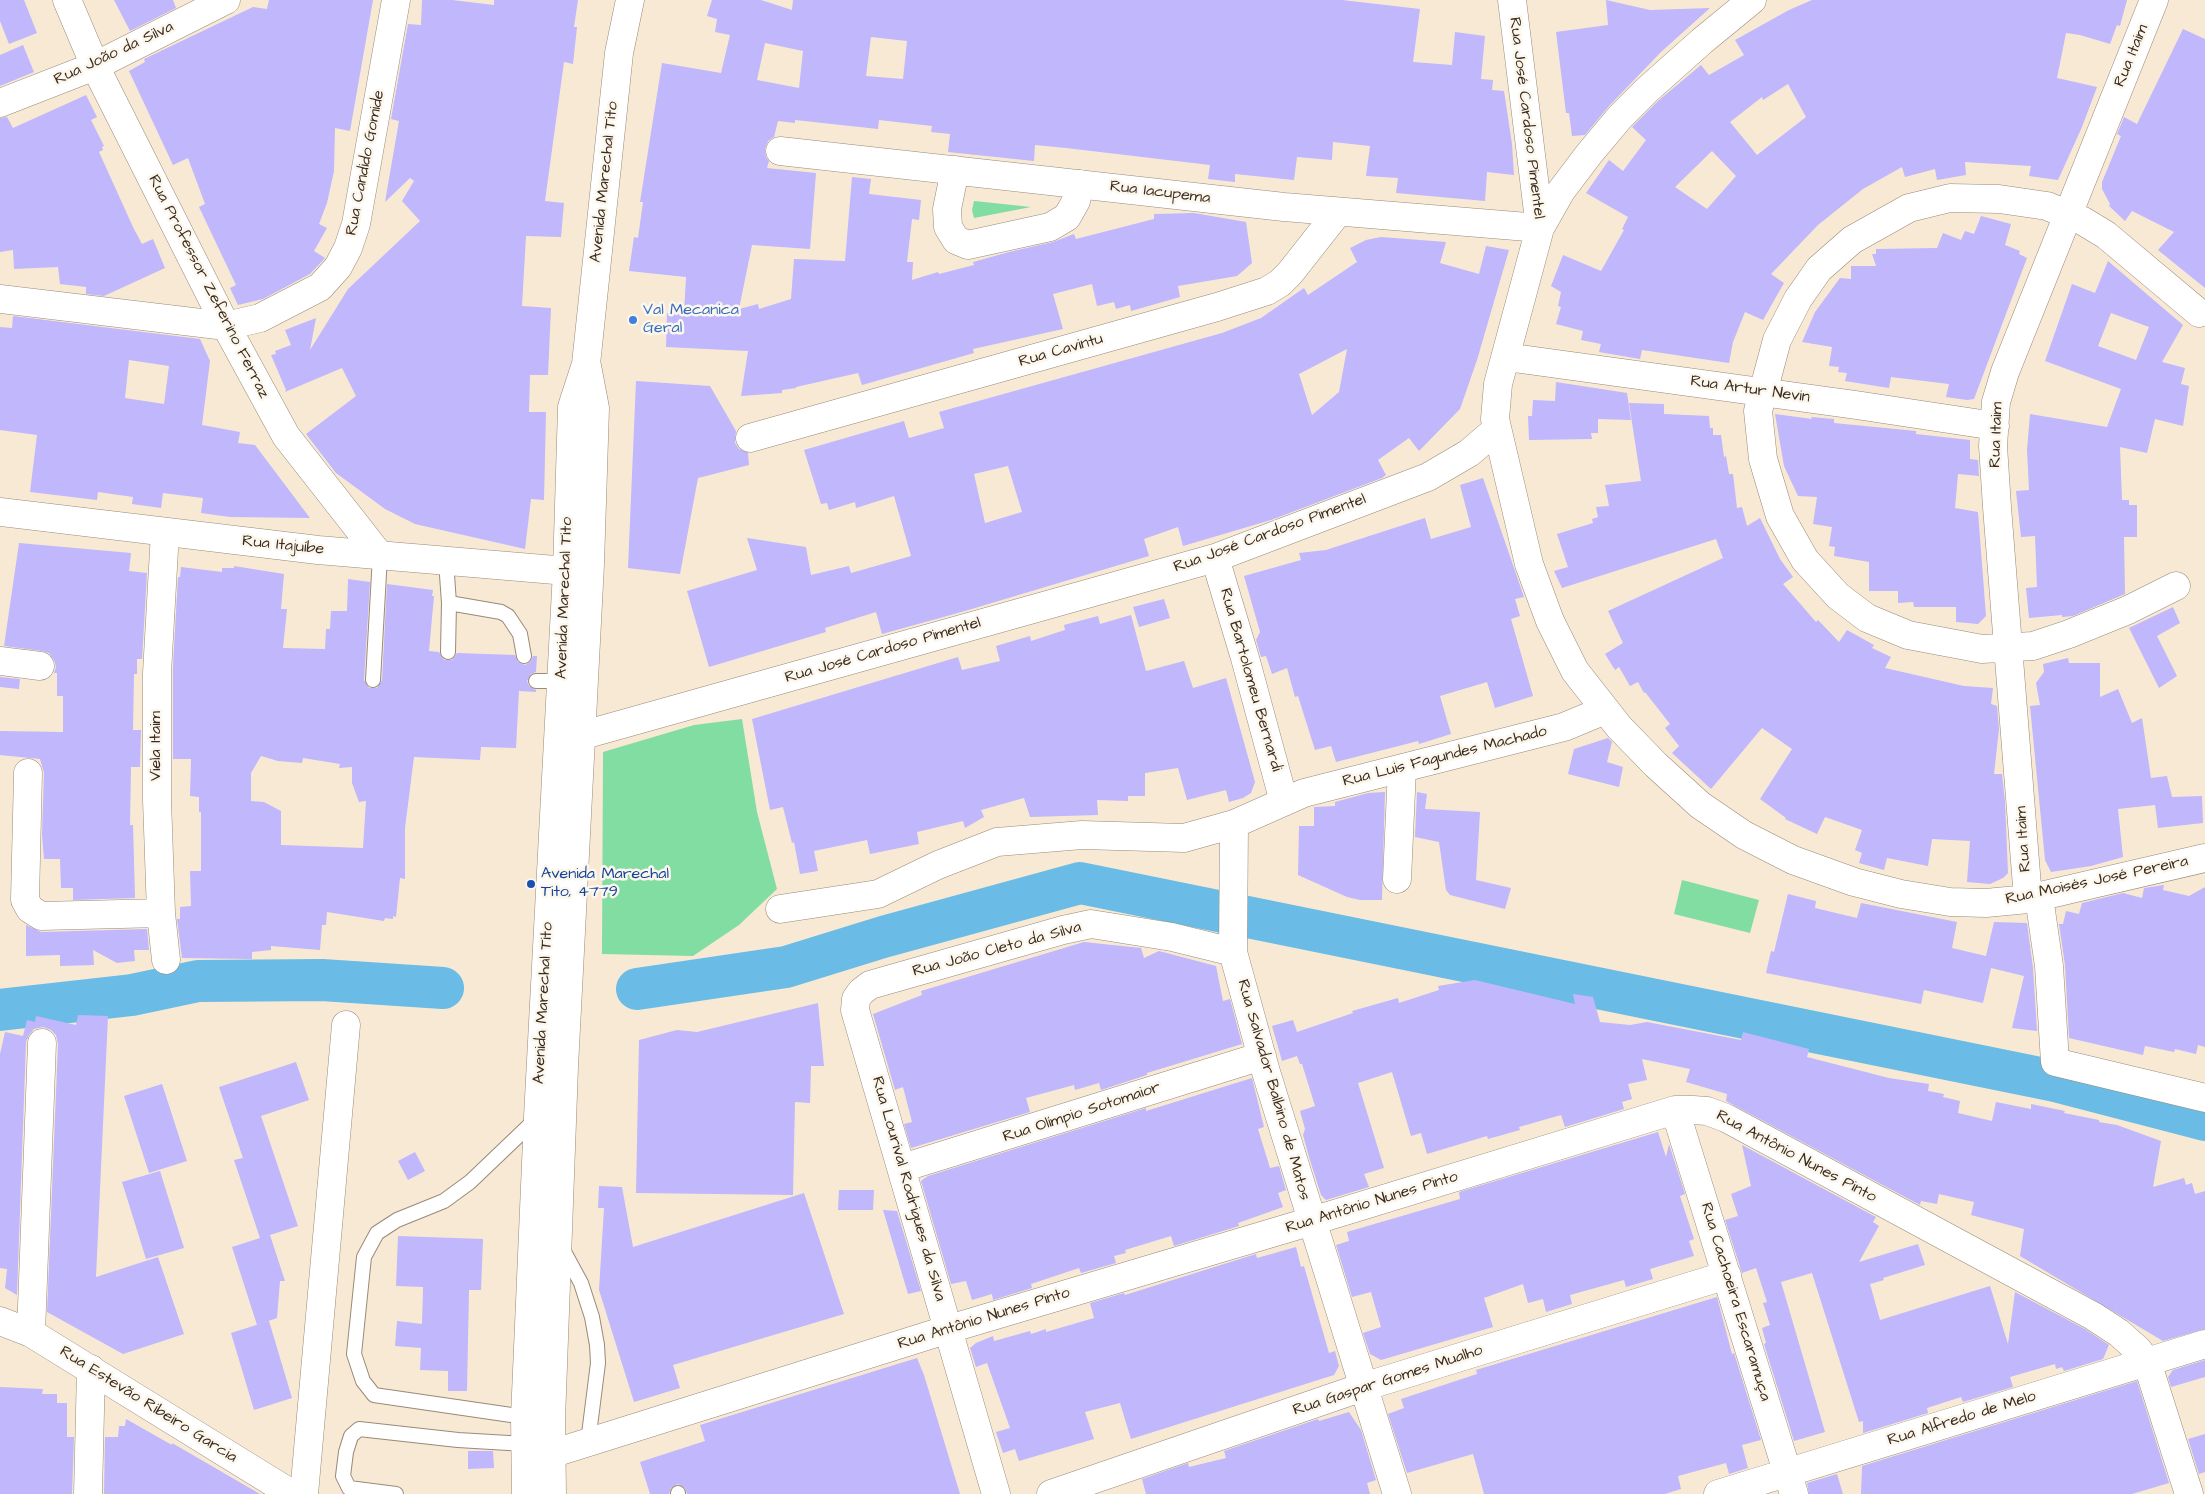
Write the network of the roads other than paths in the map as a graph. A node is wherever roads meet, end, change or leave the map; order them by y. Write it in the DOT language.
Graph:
graph roads {
  1 [pos="67,0"];
  2 [pos="226,0"];
  3 [pos="396,0"];
  4 [pos="630,0"];
  5 [pos="1512,0"];
  6 [pos="1752,0"];
  7 [pos="2154,0"];
  8 [pos="95,66"];
  9 [pos="0,103"];
  10 [pos="780,151"];
  11 [pos="955,170"];
  12 [pos="1080,184"];
  13 [pos="1338,212"];
  14 [pos="2068,214"];
  15 [pos="1540,228"];
  16 [pos="0,299"];
  17 [pos="2199,313"];
  18 [pos="226,326"];
  19 [pos="1506,357"];
  20 [pos="586,364"];
  21 [pos="1763,393"];
  22 [pos="1994,426"];
  23 [pos="1497,429"];
  24 [pos="750,438"];
  25 [pos="0,512"];
  26 [pos="165,532"];
  27 [pos="380,556"];
  28 [pos="1215,558"];
  29 [pos="446,561"];
  30 [pos="568,571"];
  31 [pos="2176,586"];
  32 [pos="449,603"];
  33 [pos="2008,647"];
  34 [pos="448,652"];
  35 [pos="524,656"];
  36 [pos="0,661"];
  37 [pos="40,666"];
  38 [pos="373,680"];
  39 [pos="560,682"];
  40 [pos="1605,710"];
  41 [pos="580,736"];
  42 [pos="1402,769"];
  43 [pos="28,773"];
  44 [pos="1284,802"];
  45 [pos="1234,824"];
  46 [pos="2205,858"];
  47 [pos="1397,879"];
  48 [pos="2034,898"];
  49 [pos="780,909"];
  50 [pos="161,913"];
  51 [pos="1233,942"];
  52 [pos="166,960"];
  53 [pos="856,1000"];
  54 [pos="346,1025"];
  55 [pos="42,1043"];
  56 [pos="1262,1056"];
  57 [pos="2205,1098"];
  58 [pos="1675,1110"];
  59 [pos="538,1117"];
  60 [pos="902,1168"];
  61 [pos="1312,1221"];
  62 [pos="558,1242"];
  63 [pos="1727,1275"];
  64 [pos="0,1321"];
  65 [pos="949,1329"];
  66 [pos="31,1334"];
  67 [pos="2205,1344"];
  68 [pos="2147,1362"];
  69 [pos="91,1369"];
  70 [pos="1363,1387"];
  71 [pos="525,1417"];
  72 [pos="588,1442"];
  73 [pos="525,1444"];
  74 [pos="551,1454"];
  75 [pos="1791,1483"];
  76 [pos="88,1494"];
  77 [pos="292,1494"];
  78 [pos="304,1494"];
  79 [pos="396,1494"];
  80 [pos="526,1494"];
  81 [pos="552,1494"];
  82 [pos="996,1494"];
  83 [pos="1052,1494"];
  84 [pos="1397,1494"];
  85 [pos="1718,1494"];
  86 [pos="2189,1494"];
  1 -- 8 [label="street, Rua Professor Zeferino Ferraz"];
  2 -- 8 [label="street, Rua João da Silva"];
  3 -- 18 [label="street, Rua Candido Gomide"];
  4 -- 20 [label="street, Avenida Marechal Tito"];
  5 -- 15 [label="street, Rua José Cardoso Pimentel"];
  6 -- 15 [label="street"];
  7 -- 14 [label="street, Rua Itaim"];
  8 -- 9 [label="street, Rua João da Silva"];
  8 -- 18 [label="street, Rua Professor Zeferino Ferraz"];
  10 -- 11 [label="street, Rua Iacupema"];
  11 -- 12 [label="street, Rua Iacupema"];
  11 -- 12 [label="street"];
  12 -- 13 [label="street, Rua Iacupema"];
  13 -- 15 [label="street, Rua Iacupema"];
  13 -- 24 [label="street, Rua Cavintu"];
  14 -- 17 [label="street"];
  14 -- 21 [label="street"];
  14 -- 22 [label="street, Rua Itaim"];
  15 -- 19 [label="street, Rua José Cardoso Pimentel"];
  16 -- 18 [label="street, Rua Candido Gomide"];
  18 -- 27 [label="street, Rua Professor Zeferino Ferraz"];
  19 -- 21 [label="street, Rua Artur Nevin"];
  19 -- 23 [label="street, Rua José Cardoso Pimentel"];
  20 -- 30 [label="street, Avenida Marechal Tito"];
  20 -- 39 [label="street, Avenida Marechal Tito"];
  21 -- 22 [label="street, Rua Artur Nevin"];
  21 -- 33 [label="street"];
  22 -- 33 [label="street, Rua Itaim"];
  23 -- 28 [label="street, Rua José Cardoso Pimentel"];
  23 -- 40 [label="street, Rua Moisés José Pereira"];
  25 -- 26 [label="street, Rua Itajuíbe"];
  26 -- 27 [label="street, Rua Itajuíbe"];
  26 -- 50 [label="street, Viela Itaim"];
  27 -- 29 [label="street, Rua Itajuíbe"];
  27 -- 38 [label="lane"];
  28 -- 41 [label="street, Rua José Cardoso Pimentel"];
  28 -- 44 [label="street, Rua Bartolomeu Bernardi"];
  29 -- 30 [label="street, Rua Itajuíbe"];
  29 -- 32 [label="lane"];
  30 -- 39 [label="street, Avenida Marechal Tito"];
  31 -- 33 [label="street"];
  32 -- 34 [label="lane"];
  32 -- 35 [label="lane"];
  33 -- 48 [label="street, Rua Itaim"];
  36 -- 37 [label="street"];
  39 -- 41 [label="street, Avenida Marechal Tito"];
  39 -- 59 [label="street, Avenida Marechal Tito"];
  40 -- 42 [label="street, Rua Luis Fagundes Machado"];
  40 -- 48 [label="street, Rua Moisés José Pereira"];
  41 -- 62 [label="street, Avenida Marechal Tito"];
  42 -- 44 [label="street, Rua Luis Fagundes Machado"];
  42 -- 47 [label="street"];
  43 -- 50 [label="street"];
  44 -- 45 [label="street, Rua Luis Fagundes Machado"];
  45 -- 49 [label="street, Rua Luis Fagundes Machado"];
  45 -- 51 [label="street, Rua Salvador Balbino de Matos"];
  46 -- 48 [label="street, Rua Moisés José Pereira"];
  48 -- 57 [label="street, Rua Itaim"];
  50 -- 52 [label="street, Viela Itaim"];
  51 -- 53 [label="street, Rua João Cleto da Silva"];
  51 -- 56 [label="street, Rua Salvador Balbino de Matos"];
  53 -- 60 [label="street, Rua Lourival Rodrigues da Silva"];
  54 -- 78 [label="street"];
  55 -- 66 [label="street"];
  56 -- 60 [label="street, Rua Olímpio Sotomaior"];
  56 -- 61 [label="street, Rua Salvador Balbino de Matos"];
  58 -- 61 [label="street, Rua Antônio Nunes Pinto"];
  58 -- 63 [label="street, Rua Cachoeira Escaramuça"];
  58 -- 68 [label="street, Rua Antônio Nunes Pinto"];
  59 -- 71 [label="street, Avenida Marechal Tito"];
  59 -- 71 [label="lane"];
  60 -- 65 [label="street, Rua Lourival Rodrigues da Silva"];
  61 -- 65 [label="street, Rua Antônio Nunes Pinto"];
  61 -- 70 [label="street, Rua Salvador Balbino de Matos"];
  62 -- 72 [label="lane"];
  62 -- 74 [label="street, Avenida Marechal Tito"];
  63 -- 70 [label="street, Rua Gaspar Gomes Mualho"];
  63 -- 75 [label="street, Rua Cachoeira Escaramuça"];
  64 -- 66 [label="street, Rua Estevão Ribeiro Garcia"];
  65 -- 72 [label="street, Rua Antônio Nunes Pinto"];
  65 -- 82 [label="street, Rua Lourival Rodrigues da Silva"];
  66 -- 69 [label="street, Rua Estevão Ribeiro Garcia"];
  67 -- 68 [label="street, Rua Alfredo de Melo"];
  68 -- 75 [label="street, Rua Alfredo de Melo"];
  68 -- 86 [label="street"];
  69 -- 76 [label="street"];
  69 -- 77 [label="street, Rua Estevão Ribeiro Garcia"];
  70 -- 83 [label="street, Rua Gaspar Gomes Mualho"];
  70 -- 84 [label="street, Rua Salvador Balbino de Matos"];
  71 -- 73 [label="street, Avenida Marechal Tito"];
  72 -- 74 [label="street, Rua Antônio Nunes Pinto"];
  73 -- 79 [label="lane"];
  73 -- 80 [label="street, Avenida Marechal Tito"];
  74 -- 81 [label="street, Avenida Marechal Tito"];
  75 -- 85 [label="street, Rua Alfredo de Melo"];
}
